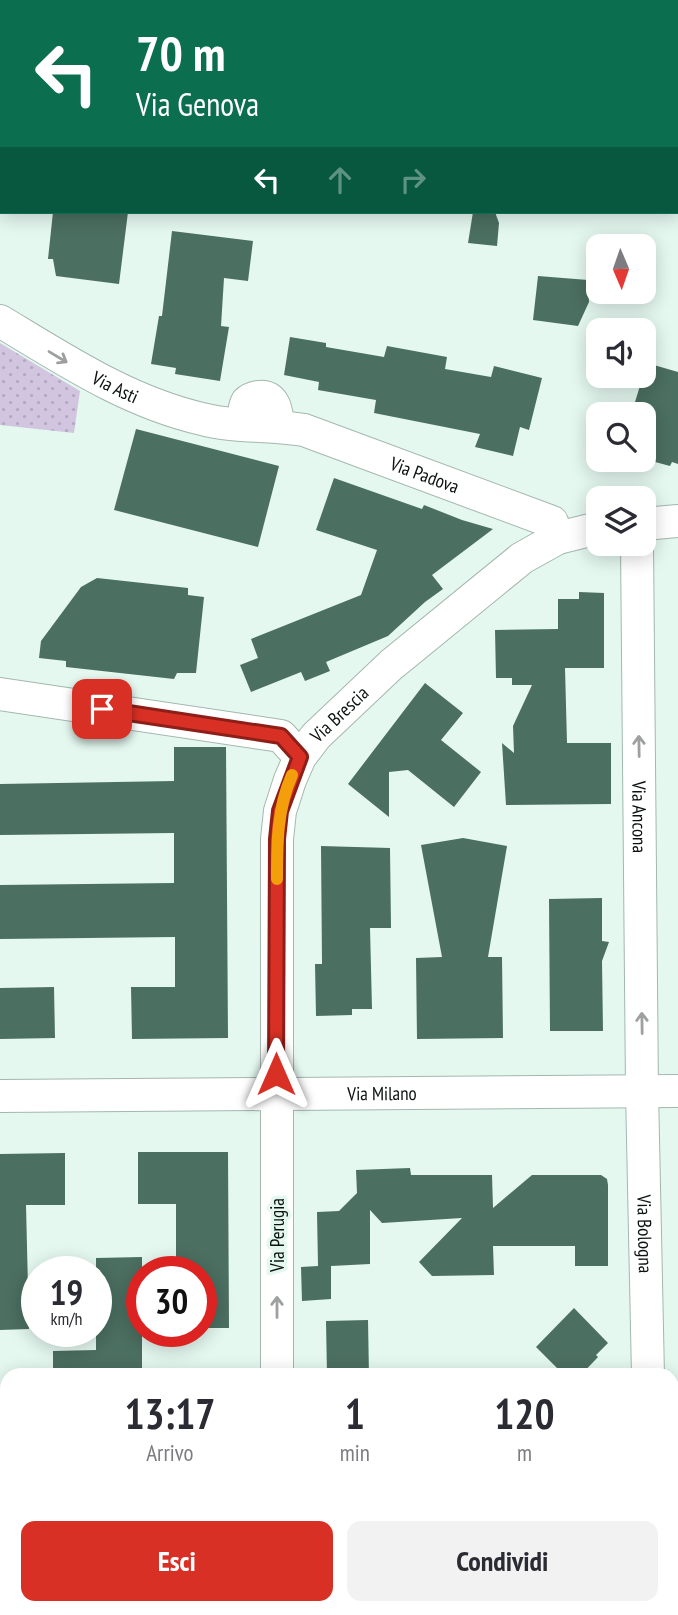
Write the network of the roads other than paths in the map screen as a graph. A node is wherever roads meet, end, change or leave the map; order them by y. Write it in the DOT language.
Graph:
graph roads {
  1 [pos="0,321"];
  2 [pos="243,425"];
  3 [pos="678,521"];
  4 [pos="656,523"];
  5 [pos="586,530"];
  6 [pos="558,538"];
  7 [pos="637,556"];
  8 [pos="0,694"];
  9 [pos="300,757"];
  10 [pos="642,1091"];
  11 [pos="678,1091"];
  12 [pos="276,1094"];
  13 [pos="0,1096"];
  14 [pos="277,1368"];
  15 [pos="648,1368"];
  1 -- 2 [label="street, Via Asti, one-way"];
  2 -- 6 [label="street, Via Padova"];
  3 -- 4 [label="street"];
  5 -- 6 [label="street, Via Brescia"];
  6 -- 9 [label="street, Via Brescia"];
  10 -- 7 [label="street, Via Ancona, one-way"];
  8 -- 9 [label="street"];
  9 -- 12 [label="street, Via Brescia"];
  10 -- 11 [label="street, Via Milano"];
  10 -- 12 [label="street, Via Milano"];
  10 -- 15 [label="street, Via Bologna"];
  12 -- 13 [label="street, Via Milano"];
  14 -- 12 [label="street, Via Perugia, one-way"];
}
